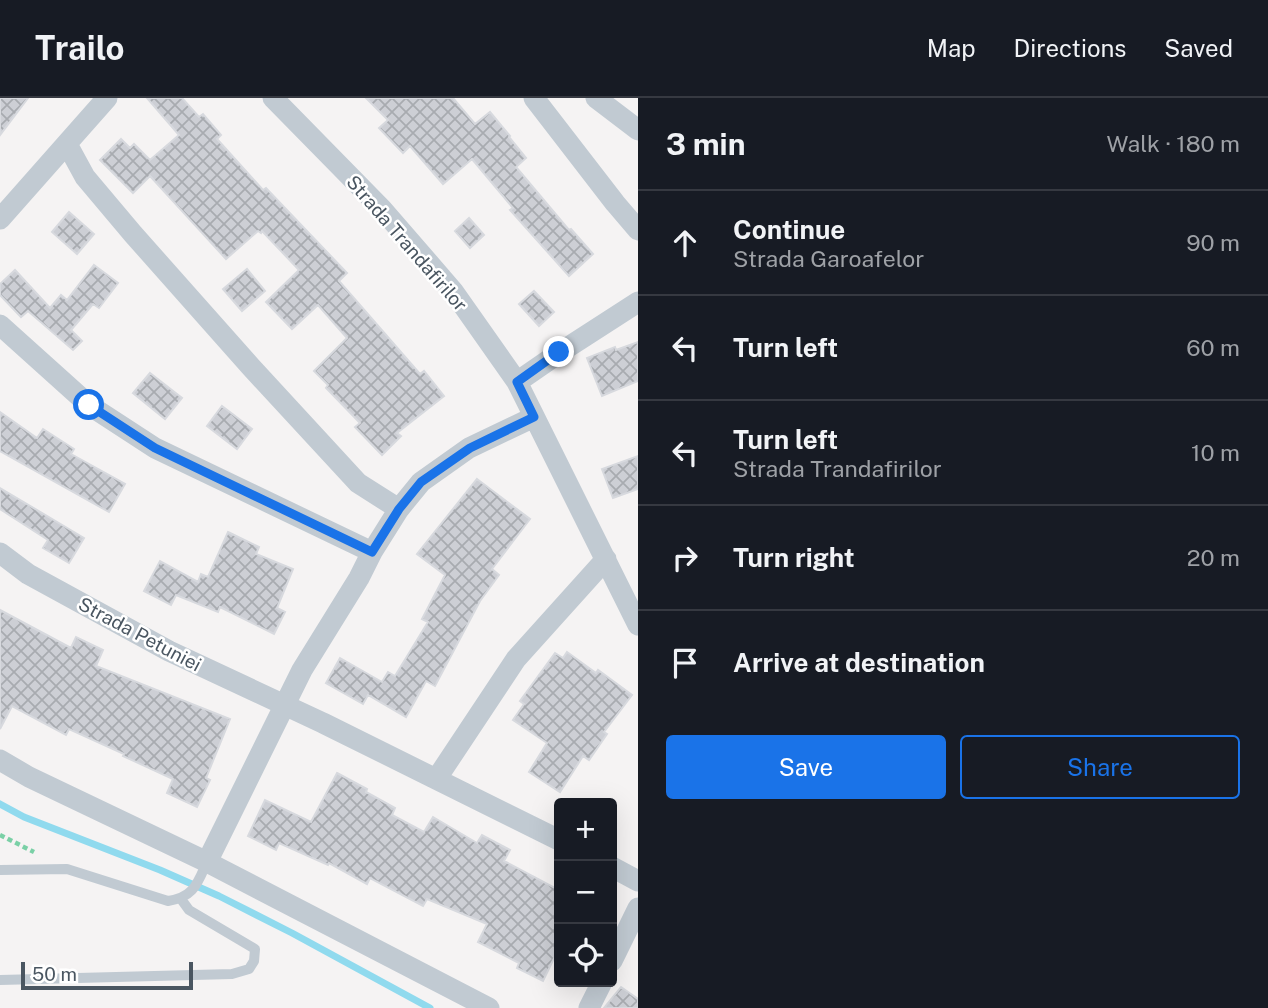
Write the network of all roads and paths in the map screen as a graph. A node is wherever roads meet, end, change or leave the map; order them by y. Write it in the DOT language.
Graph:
graph roads {
  1 [pos="107,98"];
  2 [pos="273,98"];
  3 [pos="534,98"];
  4 [pos="596,98"];
  5 [pos="638,130"];
  6 [pos="67,144"];
  7 [pos="0,219"];
  8 [pos="638,230"];
  9 [pos="638,302"];
  10 [pos="0,325"];
  11 [pos="517,382"];
  12 [pos="534,417"];
  13 [pos="399,509"];
  14 [pos="0,552"];
  15 [pos="372,552"];
  16 [pos="606,559"];
  17 [pos="638,625"];
  18 [pos="285,705"];
  19 [pos="0,760"];
  20 [pos="437,778"];
  21 [pos="554,837"];
  22 [pos="204,869"];
  23 [pos="0,870"];
  24 [pos="617,870"];
  25 [pos="638,881"];
  26 [pos="185,896"];
  27 [pos="638,908"];
  28 [pos="617,951"];
  29 [pos="0,980"];
  30 [pos="600,987"];
  31 [pos="489,1008"];
  32 [pos="589,1008"];
  1 -- 6 [label="street"];
  2 -- 11 [label="street, Strada Trandafirilor"];
  3 -- 8 [label="street"];
  4 -- 5 [label="street"];
  6 -- 7 [label="street"];
  6 -- 13 [label="street"];
  9 -- 11 [label="street"];
  10 -- 15 [label="street"];
  11 -- 12 [label="street, Strada Trandafirilor"];
  12 -- 13 [label="street"];
  12 -- 16 [label="street, Strada Trandafirilor"];
  13 -- 15 [label="street"];
  14 -- 18 [label="street, Strada Petuniei"];
  15 -- 18 [label="street"];
  16 -- 17 [label="street, Strada Trandafirilor"];
  16 -- 20 [label="street"];
  18 -- 20 [label="street, Strada Petuniei"];
  18 -- 22 [label="street"];
  19 -- 22 [label="street"];
  20 -- 21 [label="street, Strada Petuniei"];
  22 -- 26 [label="lane"];
  22 -- 31 [label="street"];
  23 -- 26 [label="lane"];
  24 -- 25 [label="street"];
  26 -- 29 [label="lane"];
  27 -- 28 [label="street"];
  30 -- 32 [label="street"];
}
